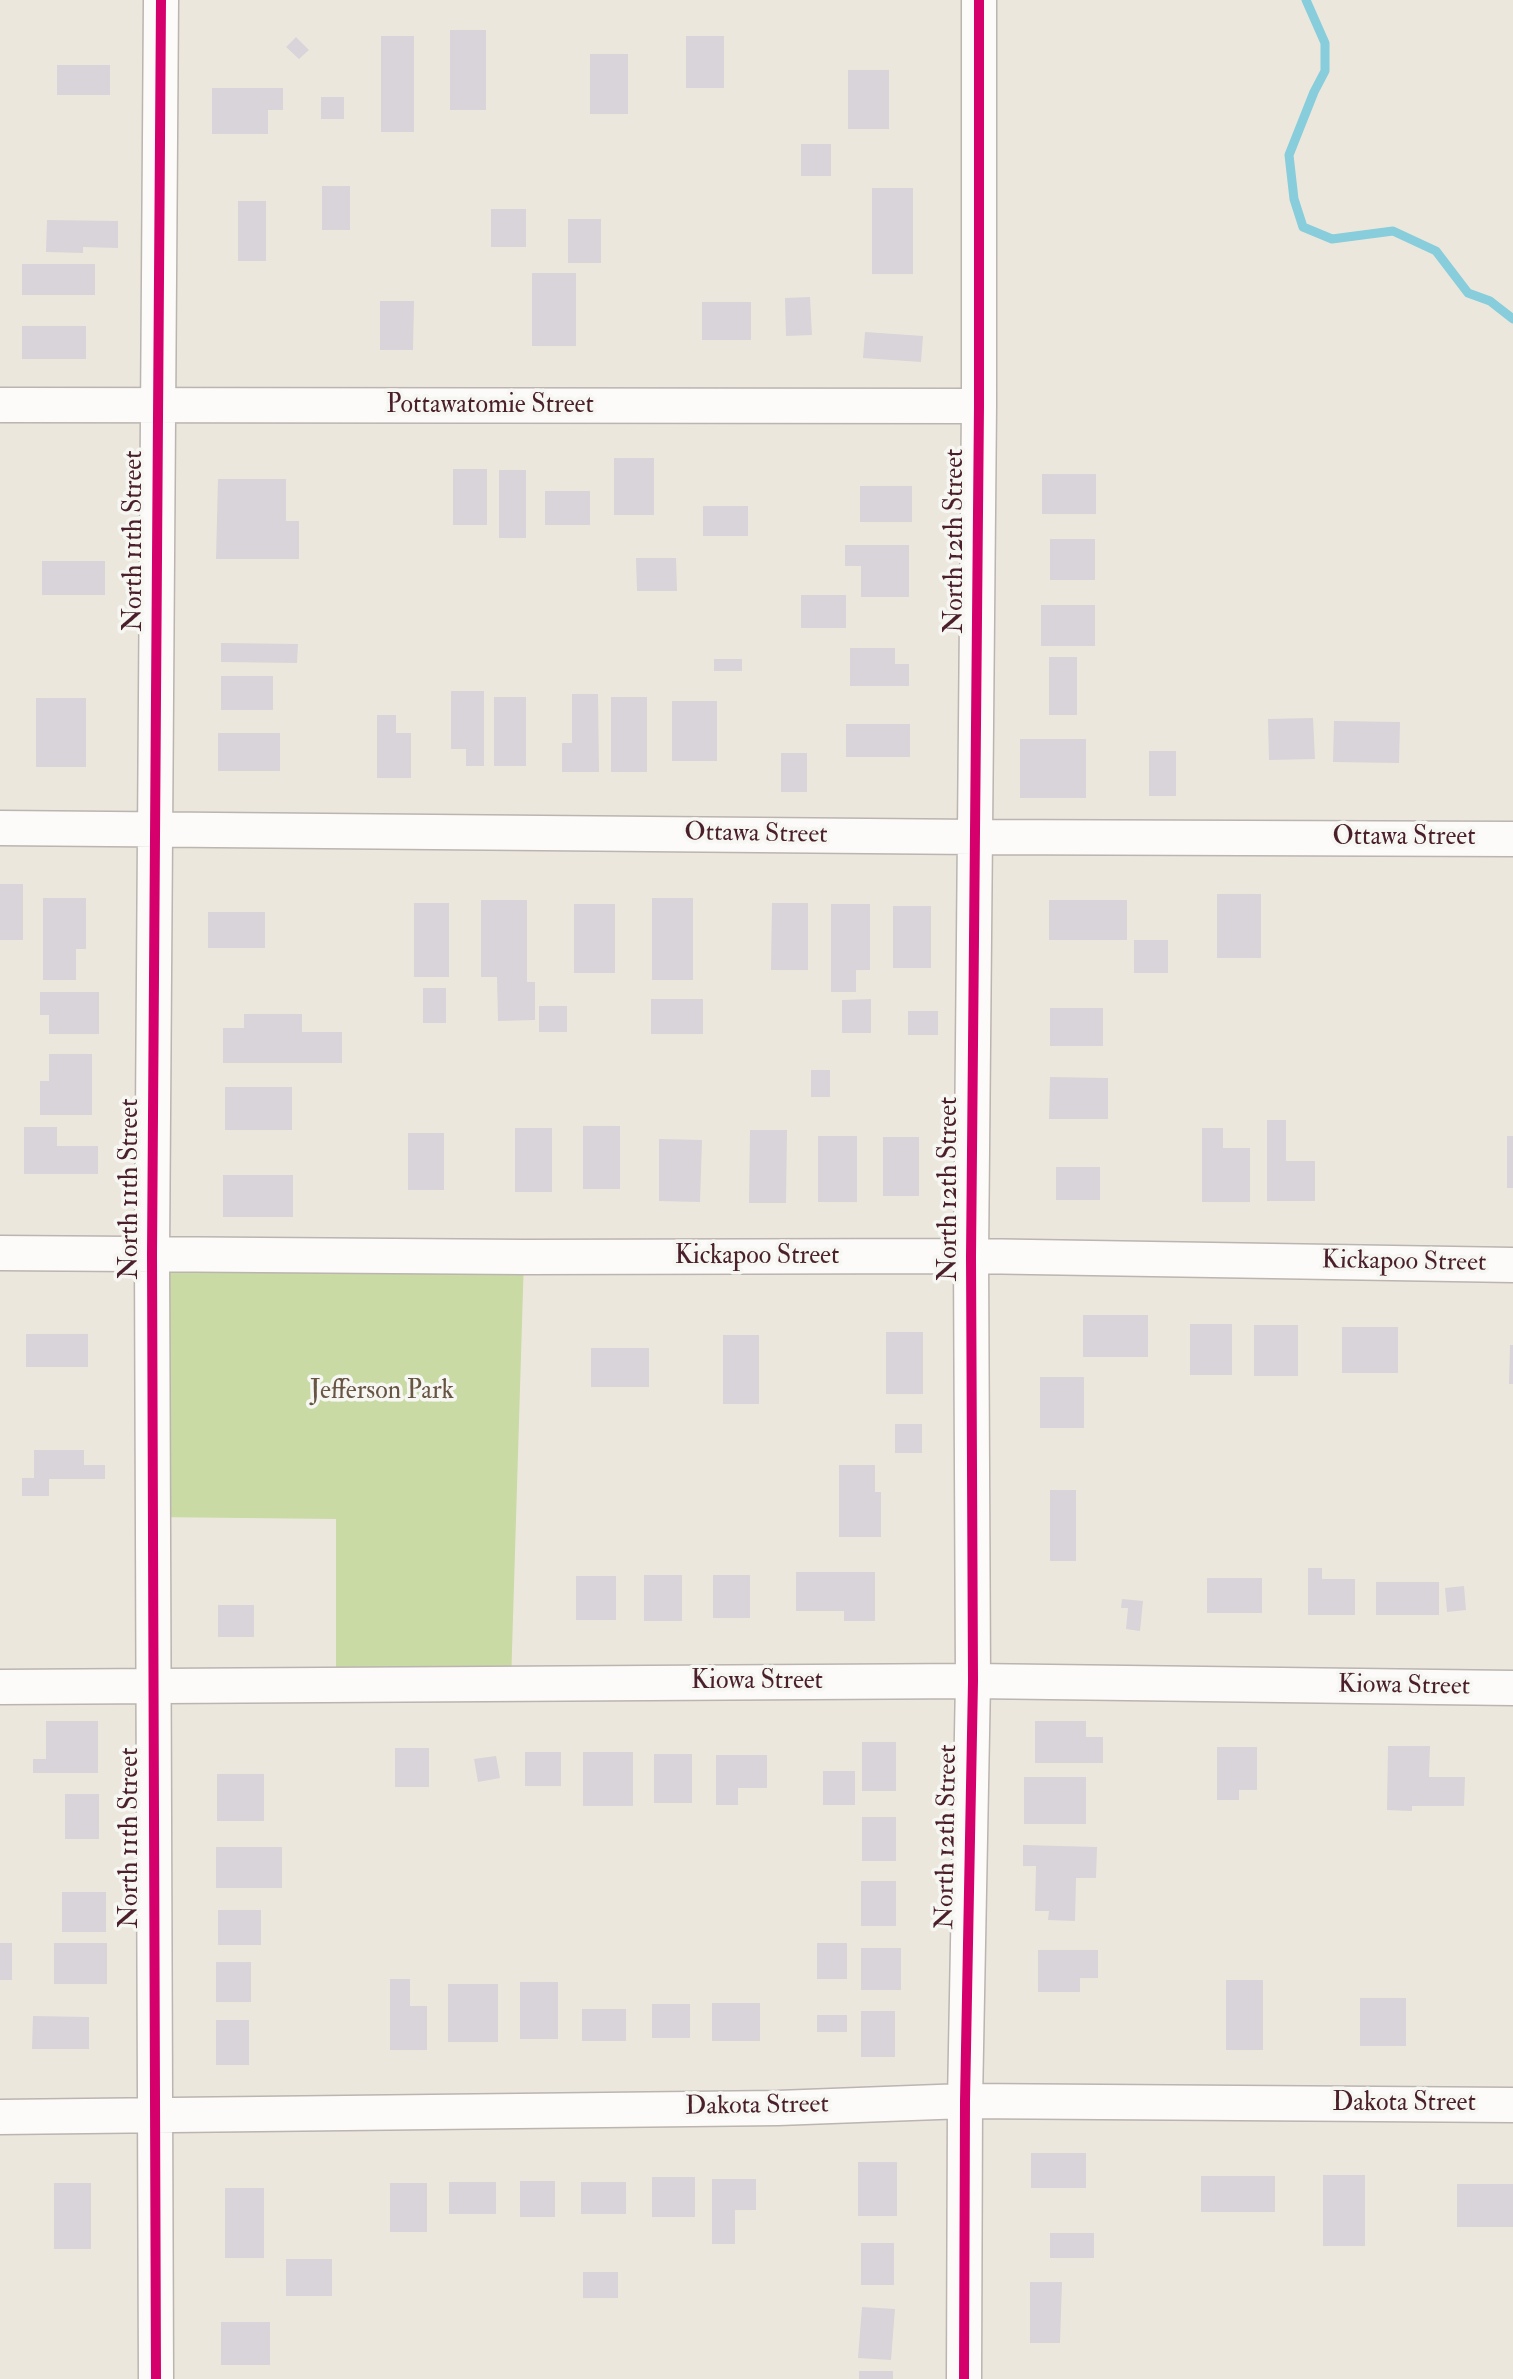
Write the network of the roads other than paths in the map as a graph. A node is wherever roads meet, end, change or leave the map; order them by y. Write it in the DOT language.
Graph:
graph roads {
  1 [pos="161,0"];
  2 [pos="979,0"];
  3 [pos="0,405"];
  4 [pos="158,406"];
  5 [pos="979,406"];
  6 [pos="0,828"];
  7 [pos="156,829"];
  8 [pos="975,837"];
  9 [pos="1513,839"];
  10 [pos="0,1253"];
  11 [pos="152,1254"];
  12 [pos="971,1256"];
  13 [pos="1513,1265"];
  14 [pos="973,1681"];
  15 [pos="0,1687"];
  16 [pos="153,1688"];
  17 [pos="1513,1688"];
  18 [pos="965,2101"];
  19 [pos="1513,2105"];
  20 [pos="154,2116"];
  21 [pos="0,2117"];
  22 [pos="156,2379"];
  23 [pos="964,2379"];
  1 -- 4 [label="street, North 11th Street"];
  2 -- 5 [label="street, North 12th Street"];
  3 -- 4 [label="street, Pottawatomie Street"];
  4 -- 5 [label="street, Pottawatomie Street"];
  4 -- 7 [label="street, North 11th Street"];
  5 -- 8 [label="street, North 12th Street"];
  6 -- 7 [label="street, Ottawa Street"];
  7 -- 8 [label="street, Ottawa Street"];
  7 -- 11 [label="street, North 11th Street"];
  8 -- 9 [label="street, Ottawa Street"];
  8 -- 12 [label="street, North 12th Street"];
  10 -- 11 [label="street, Kickapoo Street"];
  11 -- 12 [label="street, Kickapoo Street"];
  11 -- 16 [label="street, North 11th Street"];
  12 -- 13 [label="street, Kickapoo Street"];
  12 -- 14 [label="street, North 12th Street"];
  14 -- 16 [label="street, Kiowa Street"];
  14 -- 17 [label="street, Kiowa Street"];
  14 -- 18 [label="street, North 12th Street"];
  15 -- 16 [label="street, Kiowa Street"];
  16 -- 20 [label="street, North 11th Street"];
  18 -- 19 [label="street, Dakota Street"];
  18 -- 20 [label="street, Dakota Street"];
  18 -- 23 [label="street, North 12th Street"];
  20 -- 21 [label="street, Dakota Street"];
  20 -- 22 [label="street, North 11th Street"];
}
